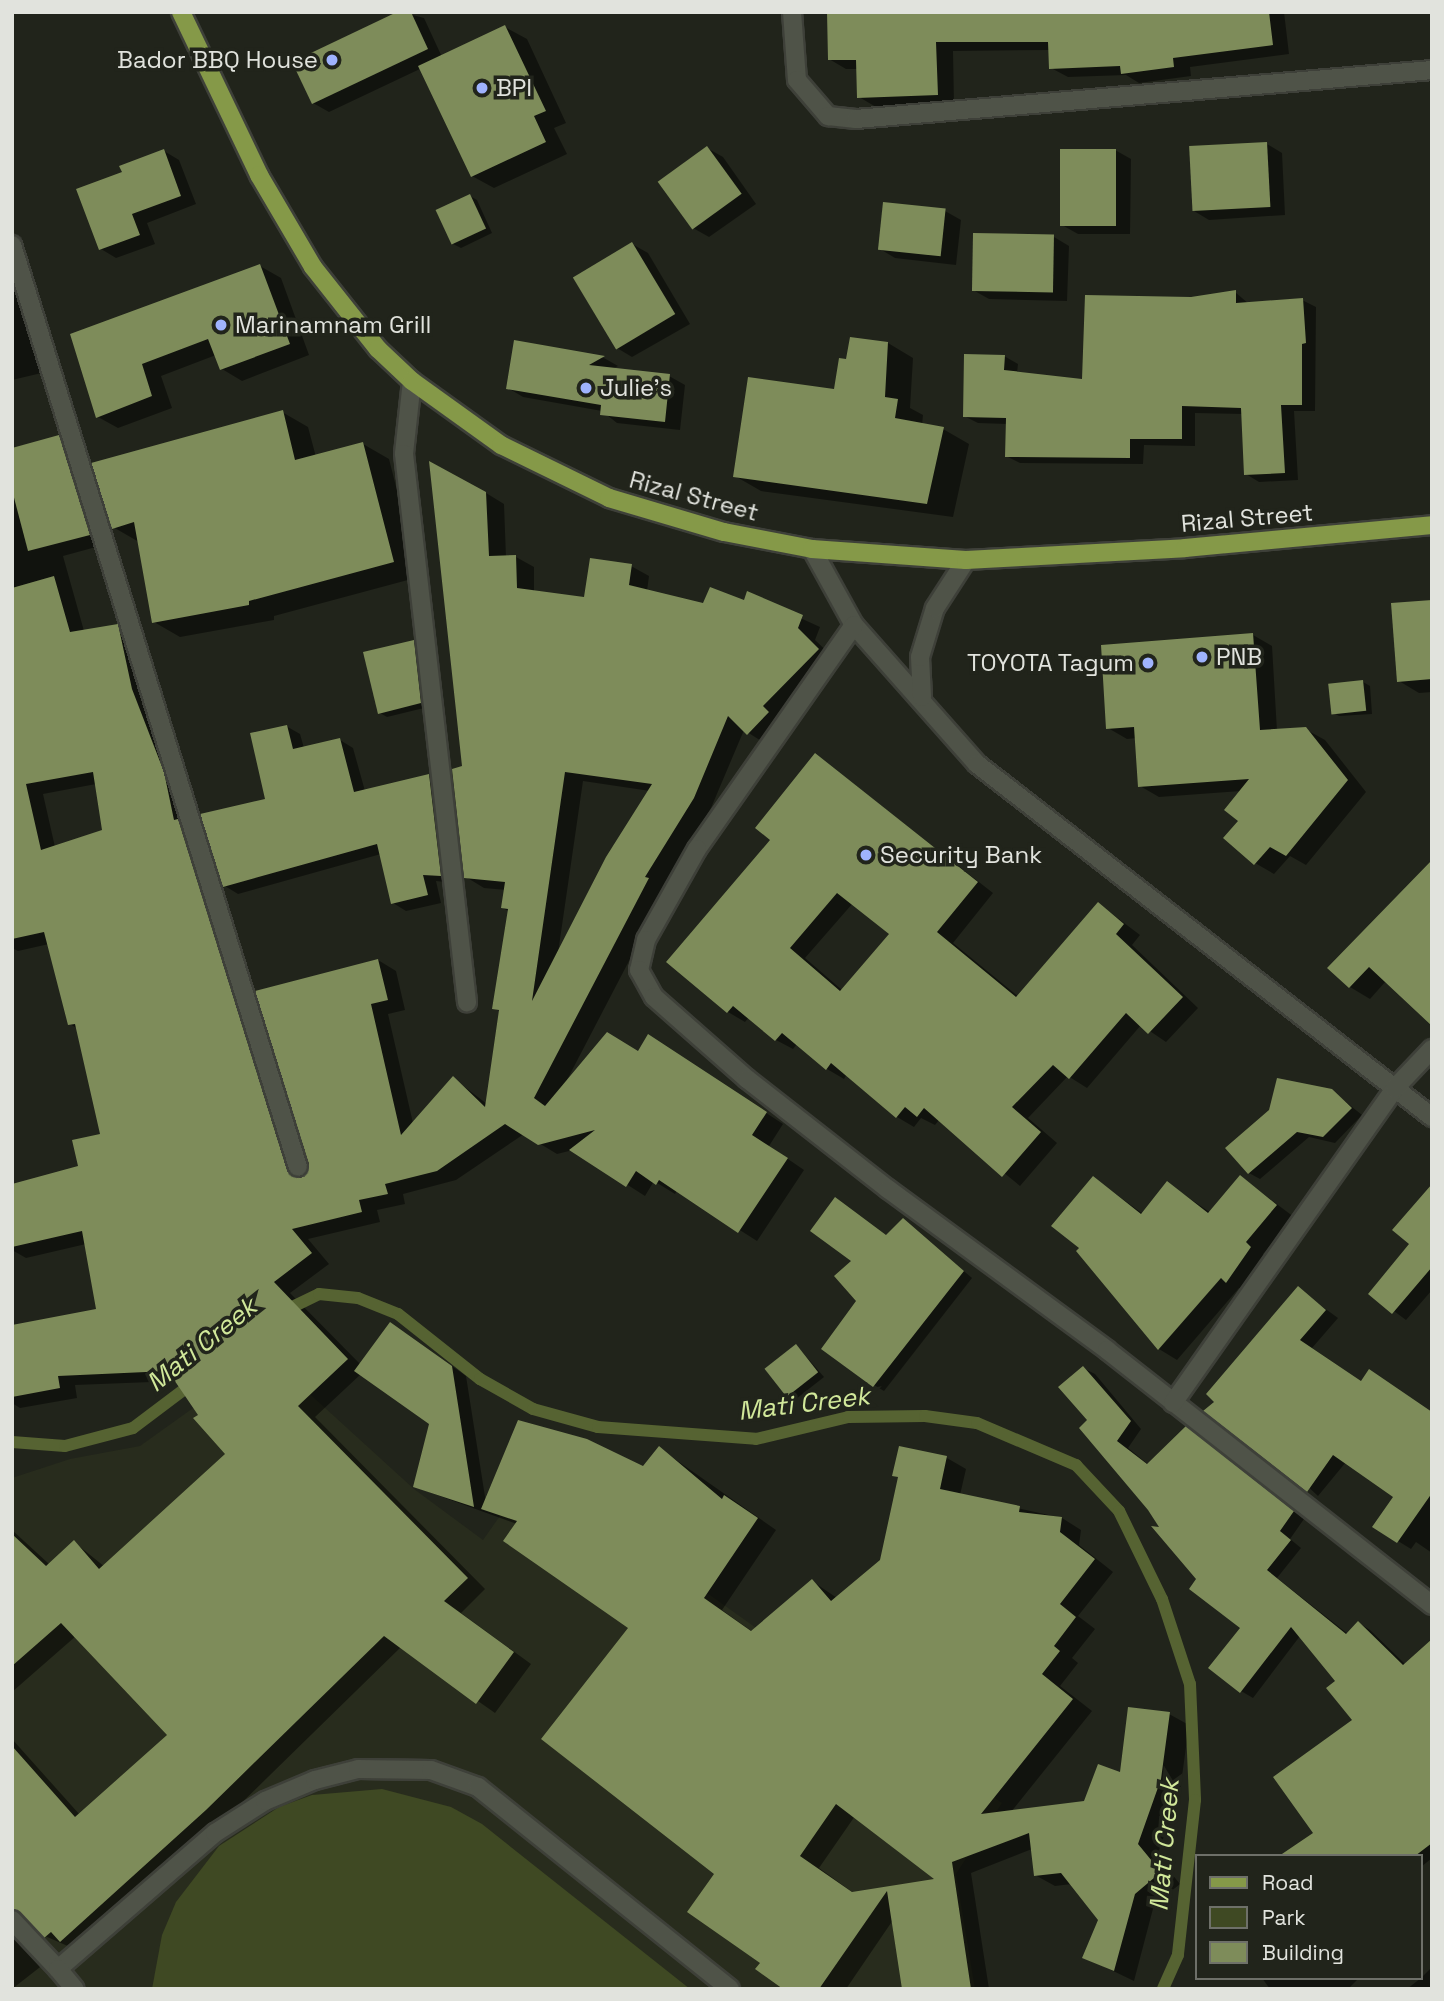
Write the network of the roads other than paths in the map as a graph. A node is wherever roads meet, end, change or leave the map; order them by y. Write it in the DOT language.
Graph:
graph roads {
  1 [pos="181,12"];
  2 [pos="792,12"];
  3 [pos="1432,70"];
  4 [pos="12,245"];
  5 [pos="412,381"];
  6 [pos="1432,525"];
  7 [pos="812,549"];
  8 [pos="966,560"];
  9 [pos="854,625"];
  10 [pos="922,697"];
  11 [pos="467,1002"];
  12 [pos="1432,1049"];
  13 [pos="1395,1088"];
  14 [pos="1432,1117"];
  15 [pos="298,1167"];
  16 [pos="1173,1403"];
  17 [pos="1432,1605"];
  18 [pos="12,1920"];
  19 [pos="58,1969"];
  20 [pos="75,1989"];
  21 [pos="730,1989"];
  1 -- 5 [label="main road, Rizal Street"];
  2 -- 3 [label="street"];
  4 -- 15 [label="street"];
  5 -- 7 [label="main road, Rizal Street"];
  5 -- 11 [label="street"];
  6 -- 8 [label="main road, Rizal Street"];
  7 -- 8 [label="main road, Rizal Street"];
  7 -- 9 [label="street"];
  8 -- 10 [label="street"];
  9 -- 10 [label="street"];
  9 -- 16 [label="street"];
  10 -- 13 [label="street"];
  12 -- 13 [label="street"];
  13 -- 14 [label="street"];
  13 -- 16 [label="street"];
  16 -- 17 [label="street"];
  18 -- 19 [label="street"];
  19 -- 20 [label="street"];
  19 -- 21 [label="street"];
}
